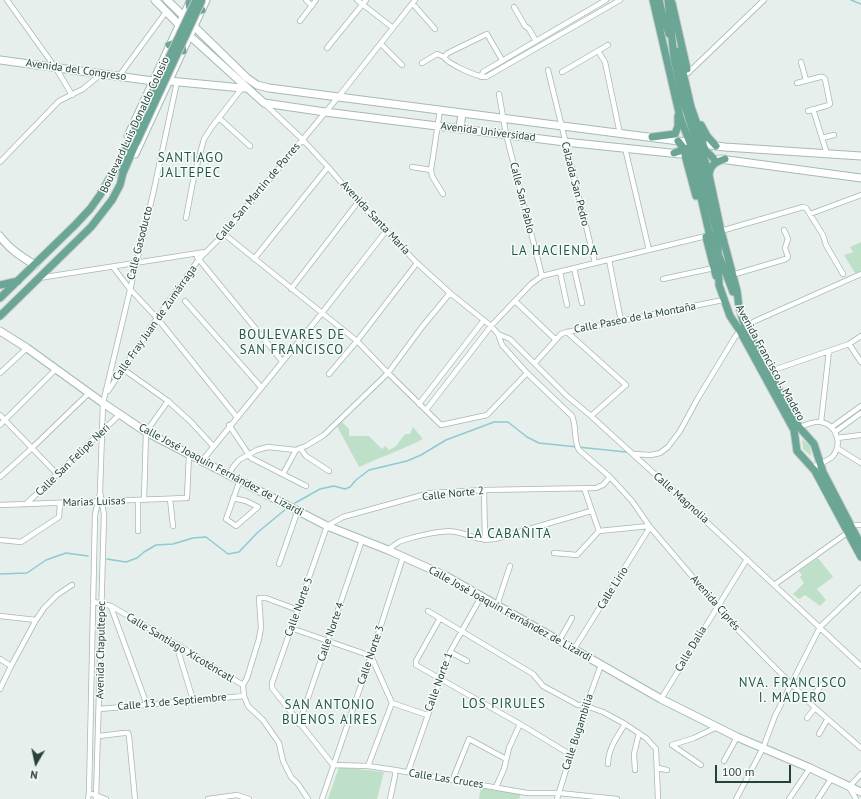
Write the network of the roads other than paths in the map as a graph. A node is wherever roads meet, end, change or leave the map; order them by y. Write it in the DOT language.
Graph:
graph roads {
  1 [pos="7,0"];
  2 [pos="155,0"];
  3 [pos="166,0"];
  4 [pos="202,0"];
  5 [pos="206,0"];
  6 [pos="306,0"];
  7 [pos="316,0"];
  8 [pos="357,0"];
  9 [pos="366,0"];
  10 [pos="606,0"];
  11 [pos="620,0"];
  12 [pos="653,0"];
  13 [pos="659,0"];
  14 [pos="669,0"];
  15 [pos="764,0"];
  16 [pos="192,1"];
  17 [pos="414,2"];
  18 [pos="362,5"];
  19 [pos="312,6"];
  20 [pos="514,7"];
  21 [pos="202,10"];
  22 [pos="166,12"];
  23 [pos="582,15"];
  24 [pos="183,17"];
  25 [pos="585,20"];
  26 [pos="300,21"];
  27 [pos="179,25"];
  28 [pos="194,27"];
  29 [pos="393,28"];
  30 [pos="435,29"];
  31 [pos="190,36"];
  32 [pos="536,41"];
  33 [pos="673,43"];
  34 [pos="380,44"];
  35 [pos="169,45"];
  36 [pos="608,46"];
  37 [pos="327,48"];
  38 [pos="183,51"];
  39 [pos="598,51"];
  40 [pos="444,57"];
  41 [pos="0,60"];
  42 [pos="502,60"];
  43 [pos="801,62"];
  44 [pos="422,63"];
  45 [pos="402,66"];
  46 [pos="53,67"];
  47 [pos="548,70"];
  48 [pos="562,72"];
  49 [pos="688,73"];
  50 [pos="101,74"];
  51 [pos="118,76"];
  52 [pos="481,77"];
  53 [pos="806,80"];
  54 [pos="153,81"];
  55 [pos="173,81"];
  56 [pos="797,83"];
  57 [pos="244,88"];
  58 [pos="499,94"];
  59 [pos="72,95"];
  60 [pos="338,96"];
  61 [pos="264,103"];
  62 [pos="814,109"];
  63 [pos="440,110"];
  64 [pos="808,110"];
  65 [pos="325,112"];
  66 [pos="678,112"];
  67 [pos="462,114"];
  68 [pos="219,118"];
  69 [pos="502,119"];
  70 [pos="438,125"];
  71 [pos="561,127"];
  72 [pos="460,128"];
  73 [pos="506,134"];
  74 [pos="620,134"];
  75 [pos="834,135"];
  76 [pos="652,137"];
  77 [pos="822,138"];
  78 [pos="302,139"];
  79 [pos="677,141"];
  80 [pos="133,142"];
  81 [pos="565,142"];
  82 [pos="250,146"];
  83 [pos="716,146"];
  84 [pos="625,148"];
  85 [pos="695,150"];
  86 [pos="674,153"];
  87 [pos="827,154"];
  88 [pos="861,157"];
  89 [pos="715,158"];
  90 [pos="725,159"];
  91 [pos="0,162"];
  92 [pos="328,167"];
  93 [pos="412,167"];
  94 [pos="431,170"];
  95 [pos="837,174"];
  96 [pos="861,174"];
  97 [pos="709,175"];
  98 [pos="861,178"];
  99 [pos="109,179"];
  100 [pos="120,185"];
  101 [pos="443,194"];
  102 [pos="861,195"];
  103 [pos="358,202"];
  104 [pos="810,214"];
  105 [pos="186,218"];
  106 [pos="784,230"];
  107 [pos="386,231"];
  108 [pos="721,231"];
  109 [pos="224,234"];
  110 [pos="0,236"];
  111 [pos="706,236"];
  112 [pos="649,250"];
  113 [pos="206,252"];
  114 [pos="195,254"];
  115 [pos="719,257"];
  116 [pos="199,259"];
  117 [pos="254,259"];
  118 [pos="609,260"];
  119 [pos="136,263"];
  120 [pos="417,263"];
  121 [pos="595,263"];
  122 [pos="35,265"];
  123 [pos="113,267"];
  124 [pos="574,268"];
  125 [pos="714,268"];
  126 [pos="560,272"];
  127 [pos="843,274"];
  128 [pos="861,274"];
  129 [pos="732,275"];
  130 [pos="542,276"];
  131 [pos="39,278"];
  132 [pos="664,279"];
  133 [pos="18,281"];
  134 [pos="0,285"];
  135 [pos="719,285"];
  136 [pos="129,288"];
  137 [pos="292,289"];
  138 [pos="450,293"];
  139 [pos="0,298"];
  140 [pos="185,301"];
  141 [pos="515,301"];
  142 [pos="724,302"];
  143 [pos="582,303"];
  144 [pos="567,305"];
  145 [pos="739,307"];
  146 [pos="322,313"];
  147 [pos="0,316"];
  148 [pos="157,318"];
  149 [pos="484,320"];
  150 [pos="621,321"];
  151 [pos="491,326"];
  152 [pos="743,329"];
  153 [pos="0,331"];
  154 [pos="567,332"];
  155 [pos="498,334"];
  156 [pos="861,336"];
  157 [pos="556,340"];
  158 [pos="358,341"];
  159 [pos="849,344"];
  160 [pos="27,348"];
  161 [pos="829,351"];
  162 [pos="282,361"];
  163 [pos="861,362"];
  164 [pos="535,363"];
  165 [pos="124,368"];
  166 [pos="56,369"];
  167 [pos="0,373"];
  168 [pos="388,373"];
  169 [pos="527,373"];
  170 [pos="766,373"];
  171 [pos="328,374"];
  172 [pos="261,387"];
  173 [pos="89,393"];
  174 [pos="106,394"];
  175 [pos="168,401"];
  176 [pos="103,404"];
  177 [pos="419,404"];
  178 [pos="861,406"];
  179 [pos="426,410"];
  180 [pos="861,413"];
  181 [pos="0,415"];
  182 [pos="119,415"];
  183 [pos="236,416"];
  184 [pos="592,416"];
  185 [pos="5,420"];
  186 [pos="821,422"];
  187 [pos="0,425"];
  188 [pos="229,425"];
  189 [pos="796,429"];
  190 [pos="834,430"];
  191 [pos="146,432"];
  192 [pos="102,433"];
  193 [pos="861,435"];
  194 [pos="837,438"];
  195 [pos="212,446"];
  196 [pos="32,448"];
  197 [pos="837,448"];
  198 [pos="298,449"];
  199 [pos="189,454"];
  200 [pos="248,454"];
  201 [pos="633,454"];
  202 [pos="202,461"];
  203 [pos="861,463"];
  204 [pos="820,464"];
  205 [pos="812,467"];
  206 [pos="329,471"];
  207 [pos="229,474"];
  208 [pos="283,474"];
  209 [pos="58,475"];
  210 [pos="0,477"];
  211 [pos="610,477"];
  212 [pos="240,480"];
  213 [pos="306,486"];
  214 [pos="584,488"];
  215 [pos="484,490"];
  216 [pos="233,498"];
  217 [pos="170,499"];
  218 [pos="138,500"];
  219 [pos="144,500"];
  220 [pos="100,502"];
  221 [pos="60,503"];
  222 [pos="26,504"];
  223 [pos="0,506"];
  224 [pos="298,510"];
  225 [pos="591,511"];
  226 [pos="841,522"];
  227 [pos="851,525"];
  228 [pos="860,525"];
  229 [pos="173,526"];
  230 [pos="327,526"];
  231 [pos="650,526"];
  232 [pos="138,531"];
  233 [pos="599,531"];
  234 [pos="851,535"];
  235 [pos="0,540"];
  236 [pos="362,540"];
  237 [pos="485,540"];
  238 [pos="861,545"];
  239 [pos="388,550"];
  240 [pos="554,553"];
  241 [pos="403,557"];
  242 [pos="861,557"];
  243 [pos="747,560"];
  244 [pos="279,564"];
  245 [pos="510,566"];
  246 [pos="72,585"];
  247 [pos="774,585"];
  248 [pos="861,588"];
  249 [pos="481,597"];
  250 [pos="94,602"];
  251 [pos="102,604"];
  252 [pos="497,605"];
  253 [pos="110,606"];
  254 [pos="717,607"];
  255 [pos="298,610"];
  256 [pos="428,612"];
  257 [pos="0,616"];
  258 [pos="440,618"];
  259 [pos="572,618"];
  260 [pos="36,620"];
  261 [pos="820,627"];
  262 [pos="291,628"];
  263 [pos="462,631"];
  264 [pos="328,641"];
  265 [pos="559,641"];
  266 [pos="176,644"];
  267 [pos="574,649"];
  268 [pos="450,652"];
  269 [pos="371,656"];
  270 [pos="0,660"];
  271 [pos="467,661"];
  272 [pos="601,665"];
  273 [pos="11,666"];
  274 [pos="861,666"];
  275 [pos="441,679"];
  276 [pos="792,684"];
  277 [pos="822,685"];
  278 [pos="243,686"];
  279 [pos="0,689"];
  280 [pos="244,696"];
  281 [pos="661,699"];
  282 [pos="193,700"];
  283 [pos="808,701"];
  284 [pos="392,703"];
  285 [pos="147,705"];
  286 [pos="586,706"];
  287 [pos="815,708"];
  288 [pos="100,709"];
  289 [pos="427,715"];
  290 [pos="807,718"];
  291 [pos="827,720"];
  292 [pos="300,724"];
  293 [pos="520,724"];
  294 [pos="625,724"];
  295 [pos="717,727"];
  296 [pos="639,733"];
  297 [pos="819,734"];
  298 [pos="99,736"];
  299 [pos="737,737"];
  300 [pos="763,748"];
  301 [pos="861,748"];
  302 [pos="571,755"];
  303 [pos="506,759"];
  304 [pos="724,761"];
  305 [pos="608,764"];
  306 [pos="333,765"];
  307 [pos="701,765"];
  308 [pos="368,766"];
  309 [pos="658,768"];
  310 [pos="810,768"];
  311 [pos="395,770"];
  312 [pos="635,770"];
  313 [pos="666,770"];
  314 [pos="408,772"];
  315 [pos="861,774"];
  316 [pos="454,776"];
  317 [pos="831,778"];
  318 [pos="496,787"];
  319 [pos="849,787"];
  320 [pos="861,792"];
  321 [pos="89,793"];
  322 [pos="559,793"];
  323 [pos="97,797"];
  324 [pos="583,797"];
  325 [pos="227,798"];
  326 [pos="88,799"];
  327 [pos="106,799"];
  328 [pos="134,799"];
  329 [pos="208,799"];
  330 [pos="249,799"];
  331 [pos="308,799"];
  332 [pos="322,799"];
  333 [pos="390,799"];
  334 [pos="556,799"];
  335 [pos="617,799"];
  336 [pos="658,799"];
  337 [pos="736,799"];
  338 [pos="789,799"];
  339 [pos="818,799"];
  340 [pos="856,799"];
  1 -- 46 [label="street"];
  2 -- 22 [label="street"];
  3 -- 24 [label="street, Avenida Universidad"];
  4 -- 80 [label="main road, bridge"];
  5 -- 21 [label="street, Boulevard Luis Donaldo Colosio"];
  6 -- 19 [label="street"];
  7 -- 19 [label="street"];
  8 -- 18 [label="street"];
  9 -- 18 [label="street"];
  10 -- 23 [label="street"];
  11 -- 25 [label="street"];
  12 -- 66 [label="main road"];
  13 -- 33 [label="main road"];
  14 -- 33 [label="main road"];
  14 -- 49 [label="main road"];
  15 -- 49 [label="street"];
  16 -- 21 [label="main road"];
  16 -- 24 [label="street, Boulevard Luis Donaldo Colosio"];
  16 -- 80 [label="main road, bridge"];
  17 -- 29 [label="street, Calle San Martin de Porres"];
  17 -- 30 [label="street"];
  18 -- 29 [label="street"];
  18 -- 37 [label="street"];
  19 -- 26 [label="street"];
  20 -- 32 [label="street"];
  21 -- 28 [label="street, Boulevard Luis Donaldo Colosio"];
  22 -- 27 [label="street"];
  22 -- 51 [label="street"];
  23 -- 25 [label="street"];
  23 -- 32 [label="street"];
  24 -- 27 [label="street, Boulevard Luis Donaldo Colosio"];
  24 -- 28 [label="street, Avenida Universidad"];
  25 -- 52 [label="street"];
  27 -- 31 [label="street"];
  27 -- 35 [label="street, Boulevard Luis Donaldo Colosio"];
  28 -- 31 [label="street, Boulevard Luis Donaldo Colosio"];
  28 -- 60 [label="street, Avenida Universidad"];
  29 -- 34 [label="street, Calle San Martin de Porres"];
  31 -- 38 [label="street, Boulevard Luis Donaldo Colosio"];
  31 -- 57 [label="street"];
  32 -- 42 [label="street"];
  33 -- 85 [label="main road"];
  34 -- 45 [label="street"];
  34 -- 60 [label="street, Calle San Martin de Porres"];
  35 -- 38 [label="main road"];
  35 -- 54 [label="street, Boulevard Luis Donaldo Colosio"];
  36 -- 39 [label="street"];
  38 -- 55 [label="street, Boulevard Luis Donaldo Colosio"];
  39 -- 48 [label="street"];
  39 -- 74 [label="street"];
  40 -- 42 [label="street"];
  40 -- 44 [label="street"];
  40 -- 52 [label="street"];
  41 -- 46 [label="street, Avenida del Congreso"];
  42 -- 52 [label="street"];
  43 -- 53 [label="street"];
  46 -- 50 [label="street, Avenida del Congreso"];
  46 -- 59 [label="street"];
  47 -- 71 [label="street, Calzada San Pedro"];
  49 -- 83 [label="main road"];
  50 -- 51 [label="street, Avenida del Congreso"];
  50 -- 59 [label="street"];
  51 -- 54 [label="street, Avenida del Congreso"];
  53 -- 56 [label="street"];
  53 -- 62 [label="street"];
  54 -- 99 [label="street, Boulevard Luis Donaldo Colosio"];
  55 -- 57 [label="street"];
  55 -- 100 [label="street, Boulevard Luis Donaldo Colosio"];
  55 -- 119 [label="street, Calle Gasoducto"];
  57 -- 61 [label="street"];
  57 -- 68 [label="street"];
  58 -- 69 [label="street, Calle San Pablo"];
  59 -- 91 [label="street"];
  60 -- 63 [label="street, Avenida Universidad"];
  60 -- 65 [label="street, Calle San Martin de Porres"];
  61 -- 65 [label="street, Avenida Universidad"];
  61 -- 78 [label="street, Avenida Santa María"];
  62 -- 64 [label="street"];
  62 -- 77 [label="street"];
  63 -- 67 [label="street, Avenida Universidad"];
  63 -- 70 [label="street"];
  65 -- 70 [label="street, Avenida Universidad"];
  65 -- 78 [label="street, Calle San Martin de Porres"];
  66 -- 76 [label="main road"];
  66 -- 85 [label="main road"];
  67 -- 69 [label="street, Avenida Universidad"];
  67 -- 72 [label="street"];
  68 -- 82 [label="street"];
  68 -- 105 [label="street"];
  69 -- 71 [label="street, Avenida Universidad"];
  69 -- 73 [label="street, Calle San Pablo"];
  70 -- 72 [label="street, Avenida Universidad"];
  70 -- 94 [label="street"];
  71 -- 74 [label="street, Avenida Universidad"];
  71 -- 81 [label="street, Calzada San Pedro"];
  72 -- 73 [label="street, Avenida Universidad"];
  73 -- 81 [label="street, Avenida Universidad"];
  73 -- 130 [label="street, Calle San Pablo"];
  74 -- 76 [label="street, Avenida Universidad"];
  75 -- 77 [label="street"];
  76 -- 79 [label="street, Avenida Universidad"];
  77 -- 87 [label="street"];
  78 -- 92 [label="street, Avenida Santa María"];
  78 -- 109 [label="street, Calle San Martin de Porres"];
  79 -- 85 [label="main road"];
  79 -- 86 [label="street"];
  80 -- 99 [label="main road"];
  80 -- 100 [label="main road"];
  81 -- 84 [label="street, Avenida Universidad"];
  81 -- 121 [label="street, Calzada San Pedro"];
  83 -- 85 [label="main road"];
  83 -- 87 [label="street"];
  83 -- 89 [label="street"];
  84 -- 86 [label="street, Avenida Universidad"];
  84 -- 112 [label="street"];
  85 -- 86 [label="main road"];
  85 -- 89 [label="main road"];
  85 -- 97 [label="main road, Avenida Francisco I. Madero"];
  85 -- 111 [label="main road"];
  85 -- 115 [label="main road, Avenida Francisco I. Madero"];
  87 -- 88 [label="street"];
  89 -- 90 [label="street"];
  90 -- 95 [label="street"];
  90 -- 97 [label="main road"];
  92 -- 103 [label="street, Avenida Santa María"];
  92 -- 117 [label="street"];
  93 -- 94 [label="street"];
  94 -- 101 [label="street"];
  95 -- 96 [label="street"];
  95 -- 98 [label="street"];
  97 -- 108 [label="main road, Avenida Francisco I. Madero"];
  99 -- 122 [label="main road, Boulevard Luis Donaldo Colosio"];
  100 -- 131 [label="main road, Boulevard Luis Donaldo Colosio"];
  102 -- 104 [label="street"];
  103 -- 107 [label="street, Avenida Santa María"];
  103 -- 137 [label="street"];
  104 -- 108 [label="street"];
  104 -- 127 [label="street"];
  106 -- 129 [label="street"];
  107 -- 120 [label="street, Avenida Santa María"];
  107 -- 146 [label="street"];
  108 -- 129 [label="main road, Avenida Francisco I. Madero"];
  109 -- 113 [label="street, Calle San Martin de Porres"];
  109 -- 117 [label="street"];
  110 -- 122 [label="street"];
  111 -- 112 [label="street"];
  111 -- 125 [label="main road"];
  112 -- 118 [label="street"];
  113 -- 114 [label="street"];
  113 -- 116 [label="street, Calle Fray Juan de Zumárraga"];
  114 -- 116 [label="street"];
  114 -- 119 [label="street"];
  115 -- 135 [label="main road, Avenida Francisco I. Madero"];
  115 -- 145 [label="main road"];
  116 -- 148 [label="street, Calle Fray Juan de Zumárraga"];
  116 -- 162 [label="street"];
  117 -- 137 [label="street"];
  118 -- 121 [label="street"];
  118 -- 150 [label="street"];
  119 -- 123 [label="street"];
  119 -- 136 [label="street, Calle Gasoducto"];
  120 -- 138 [label="street, Avenida Santa María"];
  120 -- 158 [label="street"];
  121 -- 124 [label="street"];
  122 -- 133 [label="main road, Boulevard Luis Donaldo Colosio"];
  123 -- 131 [label="street"];
  123 -- 136 [label="street"];
  124 -- 126 [label="street"];
  124 -- 143 [label="street"];
  125 -- 132 [label="street"];
  125 -- 135 [label="main road"];
  126 -- 130 [label="street"];
  126 -- 144 [label="street"];
  128 -- 152 [label="street"];
  129 -- 145 [label="main road, Avenida Francisco I. Madero"];
  130 -- 141 [label="street"];
  131 -- 147 [label="main road, Boulevard Luis Donaldo Colosio"];
  133 -- 134 [label="main road"];
  133 -- 139 [label="main road, Boulevard Luis Donaldo Colosio"];
  135 -- 142 [label="main road, Avenida Francisco I. Madero"];
  136 -- 148 [label="street"];
  136 -- 174 [label="street, Calle Gasoducto"];
  137 -- 146 [label="street"];
  138 -- 149 [label="street, Avenida Santa María"];
  138 -- 168 [label="street"];
  140 -- 172 [label="street"];
  141 -- 151 [label="street"];
  141 -- 157 [label="street"];
  142 -- 150 [label="street, Calle Paseo de la Montaña"];
  142 -- 152 [label="main road, Avenida Francisco I. Madero"];
  145 -- 152 [label="main road, Avenida Francisco I. Madero"];
  146 -- 158 [label="street"];
  146 -- 162 [label="street"];
  148 -- 165 [label="street, Calle Fray Juan de Zumárraga"];
  148 -- 183 [label="street"];
  149 -- 151 [label="street, Avenida Santa María"];
  149 -- 177 [label="street"];
  150 -- 154 [label="street, Calle Paseo de la Montaña"];
  151 -- 155 [label="street, Avenida Santa María"];
  151 -- 179 [label="street"];
  152 -- 170 [label="main road, Avenida Francisco I. Madero"];
  152 -- 201 [label="street"];
  153 -- 160 [label="street, Calle José Joaquín Fernández de Lizardi"];
  154 -- 157 [label="street, Calle Paseo de la Montaña"];
  154 -- 184 [label="street"];
  155 -- 164 [label="street, Calle Magnolia"];
  155 -- 169 [label="street"];
  156 -- 159 [label="street"];
  157 -- 164 [label="street, Calle Paseo de la Montaña"];
  158 -- 168 [label="street"];
  158 -- 171 [label="street"];
  159 -- 161 [label="street"];
  159 -- 163 [label="street"];
  160 -- 166 [label="street, Calle José Joaquín Fernández de Lizardi"];
  160 -- 167 [label="street"];
  161 -- 170 [label="street"];
  161 -- 186 [label="street"];
  162 -- 172 [label="street"];
  164 -- 184 [label="street, Calle Magnolia"];
  165 -- 174 [label="street, Calle Fray Juan de Zumárraga"];
  165 -- 175 [label="street"];
  166 -- 173 [label="street, Calle José Joaquín Fernández de Lizardi"];
  166 -- 185 [label="street"];
  168 -- 177 [label="street"];
  168 -- 198 [label="street"];
  169 -- 179 [label="street"];
  169 -- 211 [label="street, Avenida Ciprés"];
  170 -- 189 [label="main road, Avenida Francisco I. Madero"];
  172 -- 183 [label="street"];
  173 -- 176 [label="street, Calle José Joaquín Fernández de Lizardi"];
  173 -- 196 [label="street"];
  174 -- 176 [label="street, Calle Gasoducto"];
  175 -- 191 [label="street"];
  175 -- 195 [label="street"];
  176 -- 182 [label="street, Calle José Joaquín Fernández de Lizardi"];
  176 -- 192 [label="street, Calle Gasoducto"];
  177 -- 179 [label="street"];
  178 -- 190 [label="street"];
  180 -- 190 [label="street"];
  181 -- 185 [label="street"];
  182 -- 191 [label="street, Calle José Joaquín Fernández de Lizardi"];
  182 -- 192 [label="street, Calle San Felipe Neri"];
  183 -- 188 [label="street"];
  184 -- 201 [label="street, Calle Magnolia"];
  185 -- 187 [label="street"];
  185 -- 196 [label="street"];
  186 -- 189 [label="street"];
  186 -- 190 [label="street"];
  188 -- 195 [label="street"];
  188 -- 200 [label="street"];
  189 -- 204 [label="main road, Avenida Francisco I. Madero"];
  189 -- 205 [label="main road, Avenida Francisco I. Madero"];
  190 -- 194 [label="street"];
  191 -- 199 [label="street, Calle José Joaquín Fernández de Lizardi"];
  191 -- 219 [label="street"];
  192 -- 209 [label="street, Calle San Felipe Neri"];
  192 -- 220 [label="street, Calle Gasoducto"];
  193 -- 194 [label="street"];
  194 -- 197 [label="street"];
  195 -- 202 [label="street"];
  196 -- 209 [label="street"];
  196 -- 210 [label="street"];
  197 -- 203 [label="street"];
  197 -- 204 [label="street"];
  198 -- 200 [label="street"];
  198 -- 206 [label="street"];
  198 -- 208 [label="street"];
  199 -- 202 [label="street, Calle José Joaquín Fernández de Lizardi"];
  199 -- 217 [label="street, Marias Luisas"];
  200 -- 207 [label="street"];
  200 -- 208 [label="street"];
  201 -- 243 [label="street, Calle Magnolia"];
  202 -- 207 [label="street, Calle José Joaquín Fernández de Lizardi"];
  204 -- 205 [label="street"];
  204 -- 227 [label="main road, Avenida Francisco I. Madero"];
  205 -- 226 [label="main road, Avenida Francisco I. Madero"];
  207 -- 212 [label="street, Calle José Joaquín Fernández de Lizardi"];
  208 -- 213 [label="street"];
  209 -- 222 [label="street, Calle San Felipe Neri"];
  211 -- 214 [label="street, Calle Norte 2"];
  211 -- 231 [label="street, Avenida Ciprés"];
  212 -- 216 [label="street"];
  212 -- 224 [label="street, Calle José Joaquín Fernández de Lizardi"];
  214 -- 215 [label="street, Calle Norte 2"];
  214 -- 225 [label="street"];
  215 -- 230 [label="street, Calle Norte 2"];
  215 -- 237 [label="street"];
  216 -- 216 [label="street"];
  217 -- 219 [label="street, Marias Luisas"];
  217 -- 229 [label="street"];
  218 -- 219 [label="street, Marias Luisas"];
  218 -- 220 [label="street, Marias Luisas"];
  218 -- 232 [label="street"];
  220 -- 221 [label="street, Marias Luisas"];
  220 -- 250 [label="street, Avenida Chapultepec"];
  220 -- 251 [label="street, Avenida Chapultepec"];
  221 -- 222 [label="street, Marias Luisas"];
  221 -- 235 [label="street"];
  222 -- 223 [label="street, Marias Luisas"];
  224 -- 230 [label="street, Calle José Joaquín Fernández de Lizardi"];
  224 -- 244 [label="street"];
  225 -- 233 [label="street"];
  225 -- 237 [label="street"];
  226 -- 227 [label="street"];
  226 -- 234 [label="main road, Avenida Francisco I. Madero"];
  227 -- 228 [label="street"];
  227 -- 234 [label="main road, Avenida Francisco I. Madero"];
  230 -- 236 [label="street, Calle José Joaquín Fernández de Lizardi"];
  230 -- 255 [label="street, Calle Norte 5"];
  231 -- 233 [label="street"];
  231 -- 254 [label="street, Avenida Ciprés"];
  231 -- 267 [label="street, Calle Lirio"];
  233 -- 240 [label="street"];
  234 -- 238 [label="main road, Avenida Francisco I. Madero"];
  234 -- 242 [label="main road, Avenida Francisco I. Madero"];
  234 -- 247 [label="street"];
  236 -- 239 [label="street, Calle José Joaquín Fernández de Lizardi"];
  236 -- 264 [label="street, Calle Norte 4"];
  237 -- 239 [label="street"];
  239 -- 241 [label="street, Calle José Joaquín Fernández de Lizardi"];
  241 -- 249 [label="street, Calle José Joaquín Fernández de Lizardi"];
  241 -- 269 [label="street, Calle Norte 3"];
  243 -- 247 [label="street, Calle Magnolia"];
  243 -- 254 [label="street, Calle Dalia"];
  245 -- 252 [label="street"];
  246 -- 260 [label="street"];
  247 -- 261 [label="street, Calle Magnolia"];
  248 -- 261 [label="street"];
  249 -- 252 [label="street, Calle José Joaquín Fernández de Lizardi"];
  249 -- 263 [label="street, Calle Norte 1"];
  250 -- 251 [label="street, Calle Santiago Xicoténcatl"];
  250 -- 321 [label="street, Avenida Chapultepec"];
  251 -- 253 [label="street, Calle Santiago Xicoténcatl"];
  251 -- 288 [label="street, Avenida Chapultepec"];
  252 -- 265 [label="street, Calle José Joaquín Fernández de Lizardi"];
  253 -- 266 [label="street, Calle Santiago Xicoténcatl"];
  253 -- 285 [label="street"];
  254 -- 276 [label="street, Avenida Ciprés"];
  254 -- 281 [label="street, Calle Dalia"];
  255 -- 262 [label="street, Calle Norte 5"];
  255 -- 278 [label="street"];
  256 -- 258 [label="street"];
  257 -- 260 [label="street"];
  258 -- 263 [label="street"];
  258 -- 275 [label="street"];
  259 -- 265 [label="street"];
  260 -- 273 [label="street"];
  261 -- 274 [label="street, Calle Magnolia"];
  261 -- 276 [label="street"];
  262 -- 264 [label="street"];
  262 -- 292 [label="street, Calle Norte 5"];
  263 -- 268 [label="street, Calle Norte 1"];
  263 -- 286 [label="street"];
  264 -- 269 [label="street"];
  264 -- 292 [label="street, Calle Norte 4"];
  265 -- 267 [label="street, Calle José Joaquín Fernández de Lizardi"];
  266 -- 278 [label="street, Calle Santiago Xicoténcatl"];
  266 -- 282 [label="street"];
  267 -- 272 [label="street, Calle José Joaquín Fernández de Lizardi"];
  268 -- 271 [label="street"];
  268 -- 275 [label="street, Calle Norte 1"];
  269 -- 284 [label="street"];
  269 -- 306 [label="street, Calle Norte 3"];
  270 -- 273 [label="street"];
  272 -- 281 [label="street, Calle José Joaquín Fernández de Lizardi"];
  272 -- 286 [label="street, Calle Bugambilia"];
  273 -- 279 [label="street"];
  275 -- 289 [label="street, Calle Norte 1"];
  275 -- 293 [label="street"];
  276 -- 283 [label="street, Avenida Ciprés"];
  276 -- 300 [label="street"];
  277 -- 283 [label="street"];
  278 -- 280 [label="street"];
  280 -- 282 [label="street, Calle 13 de Septiembre"];
  280 -- 331 [label="street"];
  281 -- 295 [label="street, Calle José Joaquín Fernández de Lizardi"];
  282 -- 285 [label="street, Calle 13 de Septiembre"];
  283 -- 287 [label="street, Avenida Ciprés"];
  284 -- 289 [label="street"];
  284 -- 308 [label="street"];
  285 -- 288 [label="street, Calle 13 de Septiembre"];
  286 -- 294 [label="street"];
  286 -- 302 [label="street, Calle Bugambilia"];
  287 -- 290 [label="street"];
  287 -- 291 [label="street, Avenida Ciprés"];
  288 -- 298 [label="street, Avenida Chapultepec"];
  289 -- 314 [label="street, Calle Norte 1"];
  291 -- 297 [label="street"];
  291 -- 301 [label="street, Avenida Ciprés"];
  292 -- 306 [label="street"];
  293 -- 302 [label="street"];
  293 -- 303 [label="street"];
  294 -- 296 [label="street"];
  294 -- 305 [label="street"];
  295 -- 299 [label="street, Calle José Joaquín Fernández de Lizardi"];
  295 -- 307 [label="street"];
  296 -- 309 [label="street"];
  296 -- 312 [label="street"];
  298 -- 323 [label="street, Avenida Chapultepec"];
  298 -- 328 [label="street"];
  299 -- 300 [label="street, Calle José Joaquín Fernández de Lizardi"];
  299 -- 304 [label="street"];
  300 -- 310 [label="street, Calle José Joaquín Fernández de Lizardi"];
  300 -- 337 [label="street"];
  302 -- 322 [label="street, Calle Bugambilia"];
  303 -- 316 [label="street"];
  303 -- 318 [label="street"];
  306 -- 308 [label="street, Calle Las Cruces"];
  306 -- 332 [label="street, Calle Norte 3"];
  308 -- 311 [label="street, Calle Las Cruces"];
  309 -- 313 [label="street"];
  309 -- 336 [label="street"];
  310 -- 317 [label="street, Calle José Joaquín Fernández de Lizardi"];
  310 -- 338 [label="street"];
  311 -- 314 [label="street, Calle Las Cruces"];
  311 -- 333 [label="street"];
  314 -- 318 [label="street, Calle Las Cruces"];
  315 -- 319 [label="street"];
  317 -- 319 [label="street, Calle José Joaquín Fernández de Lizardi"];
  317 -- 339 [label="street"];
  318 -- 322 [label="street, Calle Las Cruces"];
  319 -- 320 [label="street, Calle José Joaquín Fernández de Lizardi"];
  319 -- 340 [label="street"];
  321 -- 323 [label="street"];
  321 -- 326 [label="street, Avenida Chapultepec"];
  322 -- 324 [label="street, Calle Las Cruces"];
  322 -- 334 [label="street, Calle Bugambilia"];
  323 -- 327 [label="street"];
  324 -- 335 [label="street, Calle Las Cruces"];
  325 -- 329 [label="street"];
  325 -- 330 [label="street"];
}
